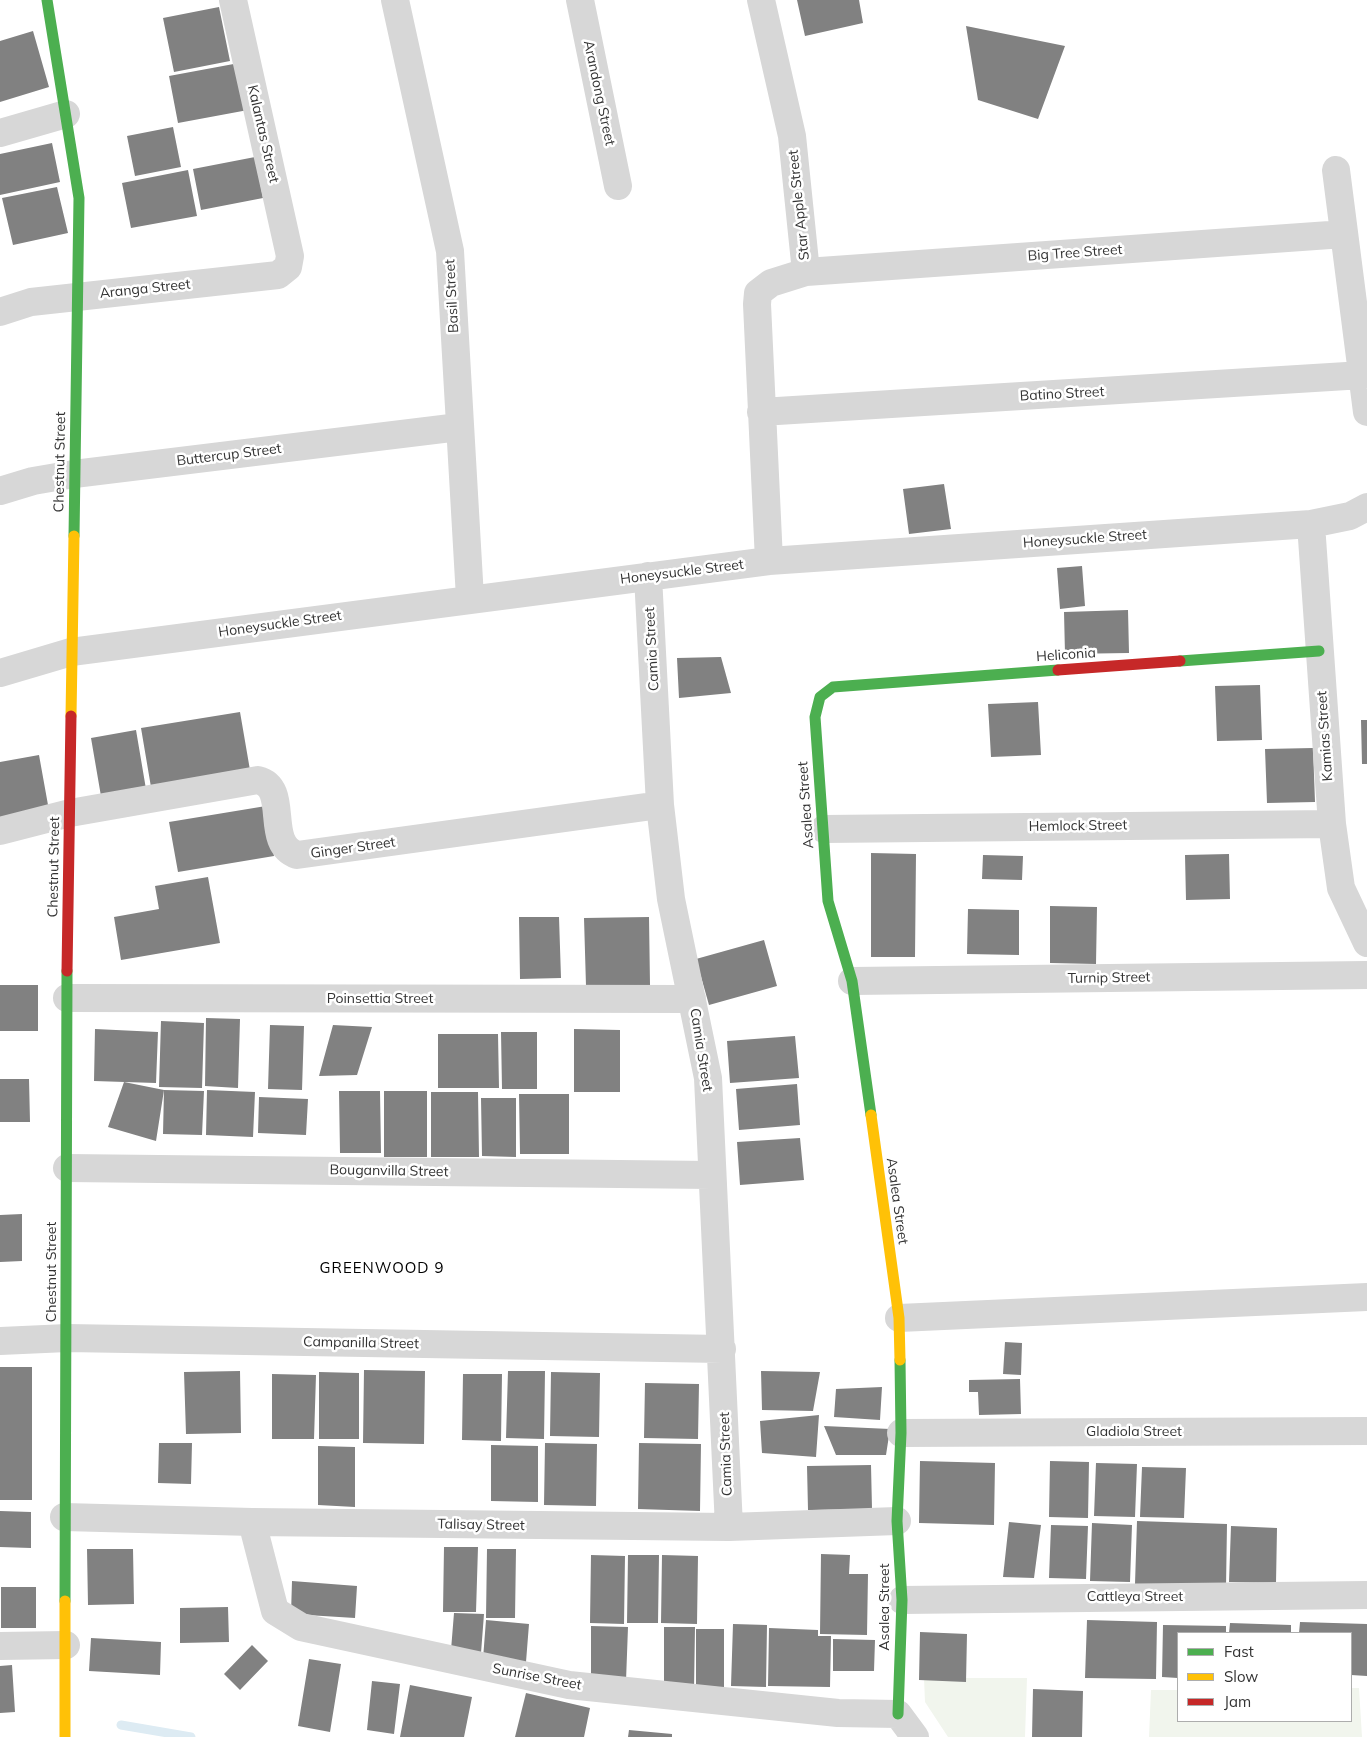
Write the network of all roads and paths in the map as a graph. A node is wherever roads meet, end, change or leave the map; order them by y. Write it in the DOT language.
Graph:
graph roads {
  1 [pos="47,0"];
  2 [pos="233,0"];
  3 [pos="395,0"];
  4 [pos="580,0"];
  5 [pos="761,0"];
  6 [pos="66,114"];
  7 [pos="0,133"];
  8 [pos="1336,170"];
  9 [pos="618,186"];
  10 [pos="1344,234"];
  11 [pos="288,268"];
  12 [pos="806,272"];
  13 [pos="79,296"];
  14 [pos="0,312"];
  15 [pos="1363,376"];
  16 [pos="761,412"];
  17 [pos="1367,412"];
  18 [pos="459,427"];
  19 [pos="74,474"];
  20 [pos="0,490"];
  21 [pos="1367,507"];
  22 [pos="1310,524"];
  23 [pos="769,561"];
  24 [pos="648,576"];
  25 [pos="470,598"];
  26 [pos="1319,651"];
  27 [pos="71,652"];
  28 [pos="0,673"];
  29 [pos="820,696"];
  30 [pos="660,805"];
  31 [pos="70,813"];
  32 [pos="1332,824"];
  33 [pos="824,829"];
  34 [pos="0,831"];
  35 [pos="1367,943"];
  36 [pos="1367,975"];
  37 [pos="852,981"];
  38 [pos="67,998"];
  39 [pos="692,999"];
  40 [pos="66,1168"];
  41 [pos="711,1175"];
  42 [pos="1367,1297"];
  43 [pos="899,1318"];
  44 [pos="67,1338"];
  45 [pos="0,1340"];
  46 [pos="722,1350"];
  47 [pos="1367,1431"];
  48 [pos="901,1433"];
  49 [pos="64,1517"];
  50 [pos="897,1521"];
  51 [pos="252,1522"];
  52 [pos="729,1527"];
  53 [pos="1367,1596"];
  54 [pos="902,1600"];
  55 [pos="66,1645"];
  56 [pos="0,1646"];
  57 [pos="898,1714"];
  58 [pos="65,1737"];
  59 [pos="915,1737"];
  1 -- 6 [label="street, Chestnut Street"];
  2 -- 11 [label="street, Kalantas Street"];
  3 -- 18 [label="street, Basil Street"];
  4 -- 9 [label="street, Arandong Street"];
  5 -- 12 [label="street, Star Apple Street"];
  6 -- 7 [label="street"];
  6 -- 13 [label="street, Chestnut Street"];
  8 -- 10 [label="street"];
  10 -- 12 [label="street, Big Tree Street"];
  10 -- 15 [label="street"];
  11 -- 13 [label="street, Aranga Street"];
  12 -- 16 [label="street, Star Apple Street"];
  13 -- 14 [label="street, Aranga Street"];
  13 -- 19 [label="street, Chestnut Street"];
  15 -- 16 [label="street, Batino Street"];
  15 -- 17 [label="street"];
  16 -- 23 [label="street, Star Apple Street"];
  18 -- 19 [label="street, Buttercup Street"];
  18 -- 25 [label="street, Basil Street"];
  19 -- 20 [label="street, Buttercup Street"];
  19 -- 27 [label="street, Chestnut Street"];
  21 -- 22 [label="street, Honeysuckle Street"];
  22 -- 23 [label="street, Honeysuckle Street"];
  22 -- 26 [label="street, Kamias Street"];
  23 -- 24 [label="street, Honeysuckle Street"];
  24 -- 25 [label="street, Honeysuckle Street"];
  24 -- 30 [label="street, Camia Street"];
  25 -- 27 [label="street, Honeysuckle Street"];
  26 -- 29 [label="street, Heliconia"];
  26 -- 32 [label="street, Kamias Street"];
  27 -- 28 [label="street, Honeysuckle Street"];
  27 -- 31 [label="street, Chestnut Street"];
  29 -- 33 [label="street, Asalea Street"];
  30 -- 31 [label="street, Ginger Street"];
  30 -- 39 [label="street, Camia Street"];
  31 -- 34 [label="street, Ginger Street"];
  31 -- 38 [label="street, Chestnut Street"];
  32 -- 33 [label="street, Hemlock Street"];
  32 -- 35 [label="street, Kamias Street"];
  33 -- 37 [label="street, Asalea Street"];
  36 -- 37 [label="street, Turnip Street"];
  37 -- 43 [label="street, Asalea Street"];
  38 -- 39 [label="street, Poinsettia Street"];
  38 -- 40 [label="street, Chestnut Street"];
  39 -- 41 [label="street, Camia Street"];
  40 -- 41 [label="street, Bouganvilla Street"];
  40 -- 44 [label="street, Chestnut Street"];
  41 -- 46 [label="street, Camia Street"];
  42 -- 43 [label="street"];
  43 -- 48 [label="street, Asalea Street"];
  44 -- 45 [label="street, Campanilla Street"];
  44 -- 46 [label="street, Campanilla Street"];
  44 -- 49 [label="street, Chestnut Street"];
  46 -- 52 [label="street, Camia Street"];
  47 -- 48 [label="street, Gladiola Street"];
  48 -- 50 [label="street, Asalea Street"];
  49 -- 51 [label="street, Talisay Street"];
  49 -- 55 [label="street, Chestnut Street"];
  50 -- 52 [label="street, Talisay Street"];
  50 -- 54 [label="street, Asalea Street"];
  51 -- 52 [label="street, Talisay Street"];
  51 -- 57 [label="street, Sunrise Street"];
  53 -- 54 [label="street, Cattleya Street"];
  54 -- 57 [label="street, Asalea Street"];
  55 -- 56 [label="street"];
  55 -- 58 [label="street, Chestnut Street"];
  57 -- 59 [label="street"];
}
